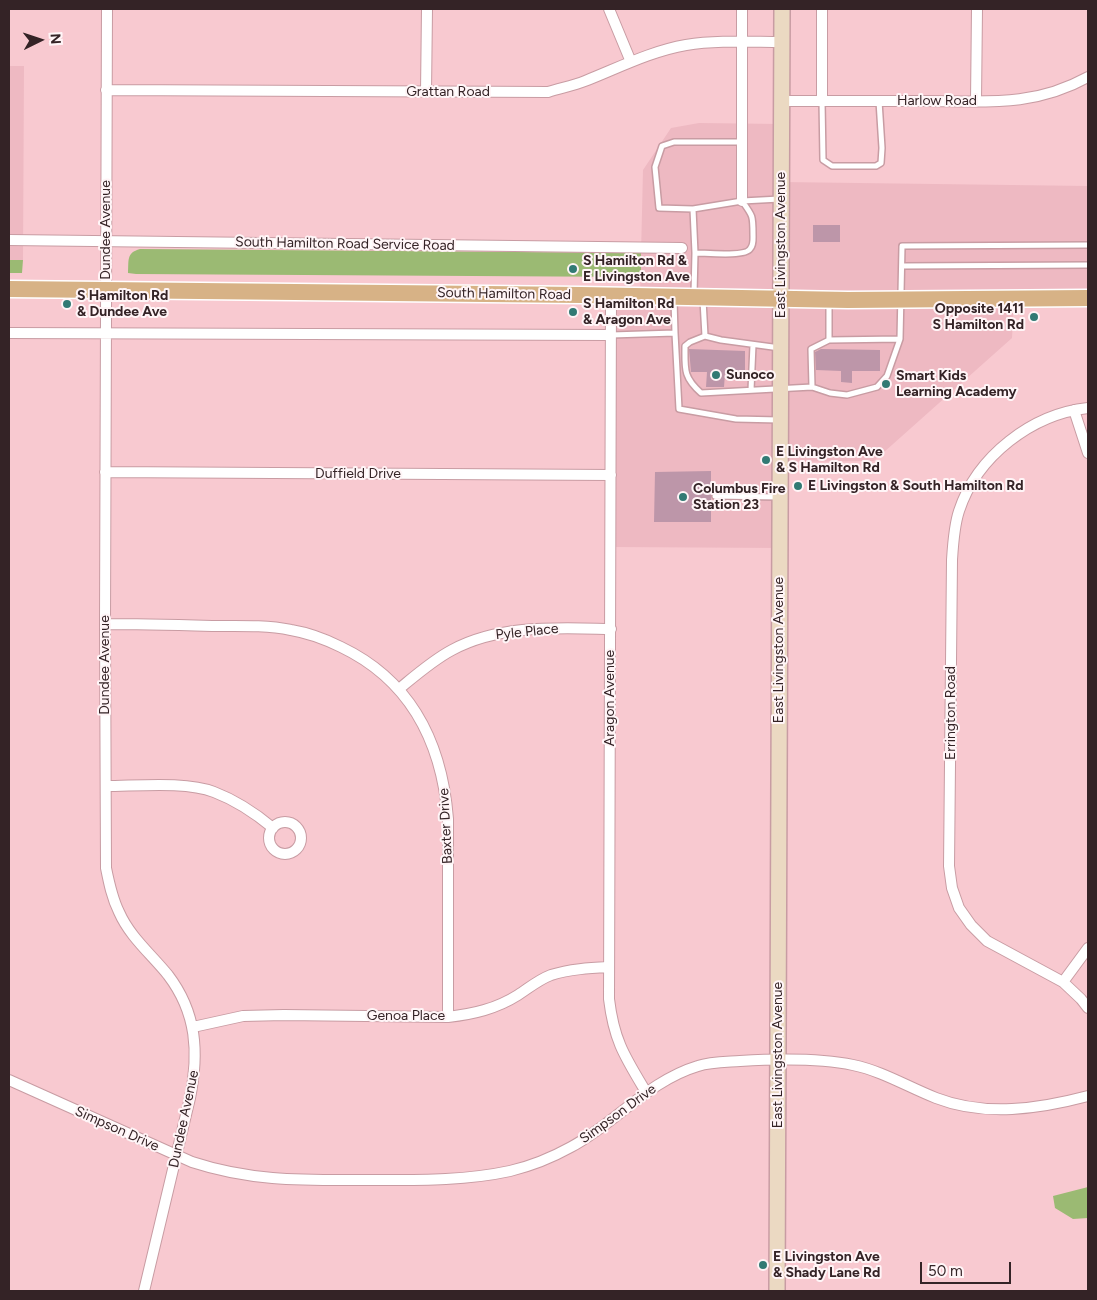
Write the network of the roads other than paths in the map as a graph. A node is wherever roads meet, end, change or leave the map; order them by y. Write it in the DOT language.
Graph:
graph roads {
  1 [pos="107,9"];
  2 [pos="427,9"];
  3 [pos="608,9"];
  4 [pos="742,9"];
  5 [pos="782,9"];
  6 [pos="822,9"];
  7 [pos="976,9"];
  8 [pos="742,42"];
  9 [pos="782,42"];
  10 [pos="631,62"];
  11 [pos="1088,77"];
  12 [pos="106,90"];
  13 [pos="426,92"];
  14 [pos="781,101"];
  15 [pos="822,101"];
  16 [pos="879,101"];
  17 [pos="976,101"];
  18 [pos="742,142"];
  19 [pos="781,199"];
  20 [pos="742,201"];
  21 [pos="692,208"];
  22 [pos="9,240"];
  23 [pos="106,242"];
  24 [pos="1088,245"];
  25 [pos="682,248"];
  26 [pos="695,253"];
  27 [pos="1088,265"];
  28 [pos="902,266"];
  29 [pos="9,289"];
  30 [pos="106,289"];
  31 [pos="611,295"];
  32 [pos="674,297"];
  33 [pos="698,297"];
  34 [pos="1088,298"];
  35 [pos="780,299"];
  36 [pos="829,300"];
  37 [pos="902,300"];
  38 [pos="9,333"];
  39 [pos="675,333"];
  40 [pos="106,334"];
  41 [pos="611,335"];
  42 [pos="705,336"];
  43 [pos="900,339"];
  44 [pos="828,340"];
  45 [pos="753,345"];
  46 [pos="780,348"];
  47 [pos="812,387"];
  48 [pos="780,388"];
  49 [pos="751,390"];
  50 [pos="1088,408"];
  51 [pos="1074,410"];
  52 [pos="780,420"];
  53 [pos="1088,453"];
  54 [pos="105,472"];
  55 [pos="611,475"];
  56 [pos="715,496"];
  57 [pos="780,497"];
  58 [pos="105,624"];
  59 [pos="611,628"];
  60 [pos="399,689"];
  61 [pos="106,786"];
  62 [pos="273,828"];
  63 [pos="1088,948"];
  64 [pos="609,967"];
  65 [pos="1063,982"];
  66 [pos="1088,1008"];
  67 [pos="448,1017"];
  68 [pos="192,1027"];
  69 [pos="777,1061"];
  70 [pos="9,1080"];
  71 [pos="646,1092"];
  72 [pos="1088,1096"];
  73 [pos="177,1156"];
  74 [pos="144,1291"];
  75 [pos="777,1291"];
  1 -- 12 [label="street, Dundee Avenue"];
  2 -- 13 [label="street"];
  3 -- 10 [label="street"];
  4 -- 8 [label="street"];
  5 -- 9 [label="main road, East Livingston Avenue"];
  6 -- 15 [label="street"];
  7 -- 17 [label="street"];
  8 -- 9 [label="street, Grattan Road"];
  8 -- 10 [label="street, Grattan Road"];
  8 -- 18 [label="street"];
  9 -- 14 [label="main road, East Livingston Avenue"];
  10 -- 13 [label="street, Grattan Road"];
  11 -- 17 [label="street, Harlow Road"];
  12 -- 13 [label="street, Grattan Road"];
  12 -- 23 [label="street, Dundee Avenue"];
  14 -- 15 [label="street, Harlow Road"];
  14 -- 19 [label="main road, East Livingston Avenue"];
  15 -- 16 [label="street, Harlow Road"];
  15 -- 16 [label="lane"];
  16 -- 17 [label="street, Harlow Road"];
  18 -- 20 [label="street"];
  18 -- 21 [label="lane"];
  19 -- 20 [label="lane"];
  19 -- 35 [label="main road, East Livingston Avenue"];
  20 -- 21 [label="lane"];
  20 -- 26 [label="lane"];
  21 -- 26 [label="lane"];
  22 -- 23 [label="street, South Hamilton Road Service Road"];
  23 -- 25 [label="street, South Hamilton Road Service Road"];
  23 -- 30 [label="street, Dundee Avenue"];
  24 -- 28 [label="lane"];
  26 -- 33 [label="lane"];
  27 -- 28 [label="lane"];
  28 -- 37 [label="lane"];
  29 -- 30 [label="main road, South Hamilton Road"];
  30 -- 31 [label="main road, South Hamilton Road"];
  30 -- 40 [label="street, Dundee Avenue"];
  31 -- 32 [label="main road, South Hamilton Road"];
  31 -- 41 [label="street, Aragon Avenue"];
  32 -- 33 [label="main road, South Hamilton Road"];
  32 -- 39 [label="lane"];
  33 -- 35 [label="main road, South Hamilton Road"];
  33 -- 42 [label="lane"];
  34 -- 37 [label="main road, South Hamilton Road"];
  35 -- 36 [label="main road, South Hamilton Road"];
  35 -- 46 [label="main road, East Livingston Avenue"];
  36 -- 37 [label="main road, South Hamilton Road"];
  36 -- 44 [label="lane"];
  37 -- 43 [label="lane"];
  38 -- 40 [label="street"];
  39 -- 41 [label="lane"];
  39 -- 52 [label="lane"];
  40 -- 41 [label="street"];
  40 -- 54 [label="street, Dundee Avenue"];
  41 -- 55 [label="street, Aragon Avenue"];
  42 -- 45 [label="lane"];
  42 -- 49 [label="lane"];
  43 -- 44 [label="lane"];
  43 -- 47 [label="lane"];
  44 -- 47 [label="lane"];
  45 -- 46 [label="lane"];
  45 -- 49 [label="lane"];
  46 -- 48 [label="main road, East Livingston Avenue"];
  47 -- 48 [label="lane"];
  48 -- 49 [label="lane"];
  48 -- 52 [label="main road, East Livingston Avenue"];
  50 -- 51 [label="street, Errington Road"];
  51 -- 53 [label="street"];
  51 -- 65 [label="street, Errington Road"];
  52 -- 57 [label="main road, East Livingston Avenue"];
  54 -- 55 [label="street, Duffield Drive"];
  54 -- 58 [label="street, Dundee Avenue"];
  55 -- 59 [label="street, Aragon Avenue"];
  56 -- 57 [label="lane"];
  57 -- 69 [label="main road, East Livingston Avenue"];
  58 -- 60 [label="street, Baxter Drive"];
  58 -- 61 [label="street, Dundee Avenue"];
  59 -- 60 [label="street, Pyle Place"];
  59 -- 64 [label="street, Aragon Avenue"];
  60 -- 67 [label="street, Baxter Drive"];
  61 -- 62 [label="street"];
  61 -- 68 [label="street, Dundee Avenue"];
  63 -- 65 [label="street"];
  64 -- 67 [label="street, Genoa Place"];
  64 -- 71 [label="street, Aragon Avenue"];
  65 -- 66 [label="street, Errington Road"];
  67 -- 68 [label="street, Genoa Place"];
  68 -- 73 [label="street, Dundee Avenue"];
  69 -- 71 [label="street, Simpson Drive"];
  69 -- 72 [label="street, Simpson Drive"];
  69 -- 75 [label="main road, East Livingston Avenue"];
  70 -- 73 [label="street, Simpson Drive"];
  71 -- 73 [label="street, Simpson Drive"];
  73 -- 74 [label="street, Dundee Avenue"];
}
